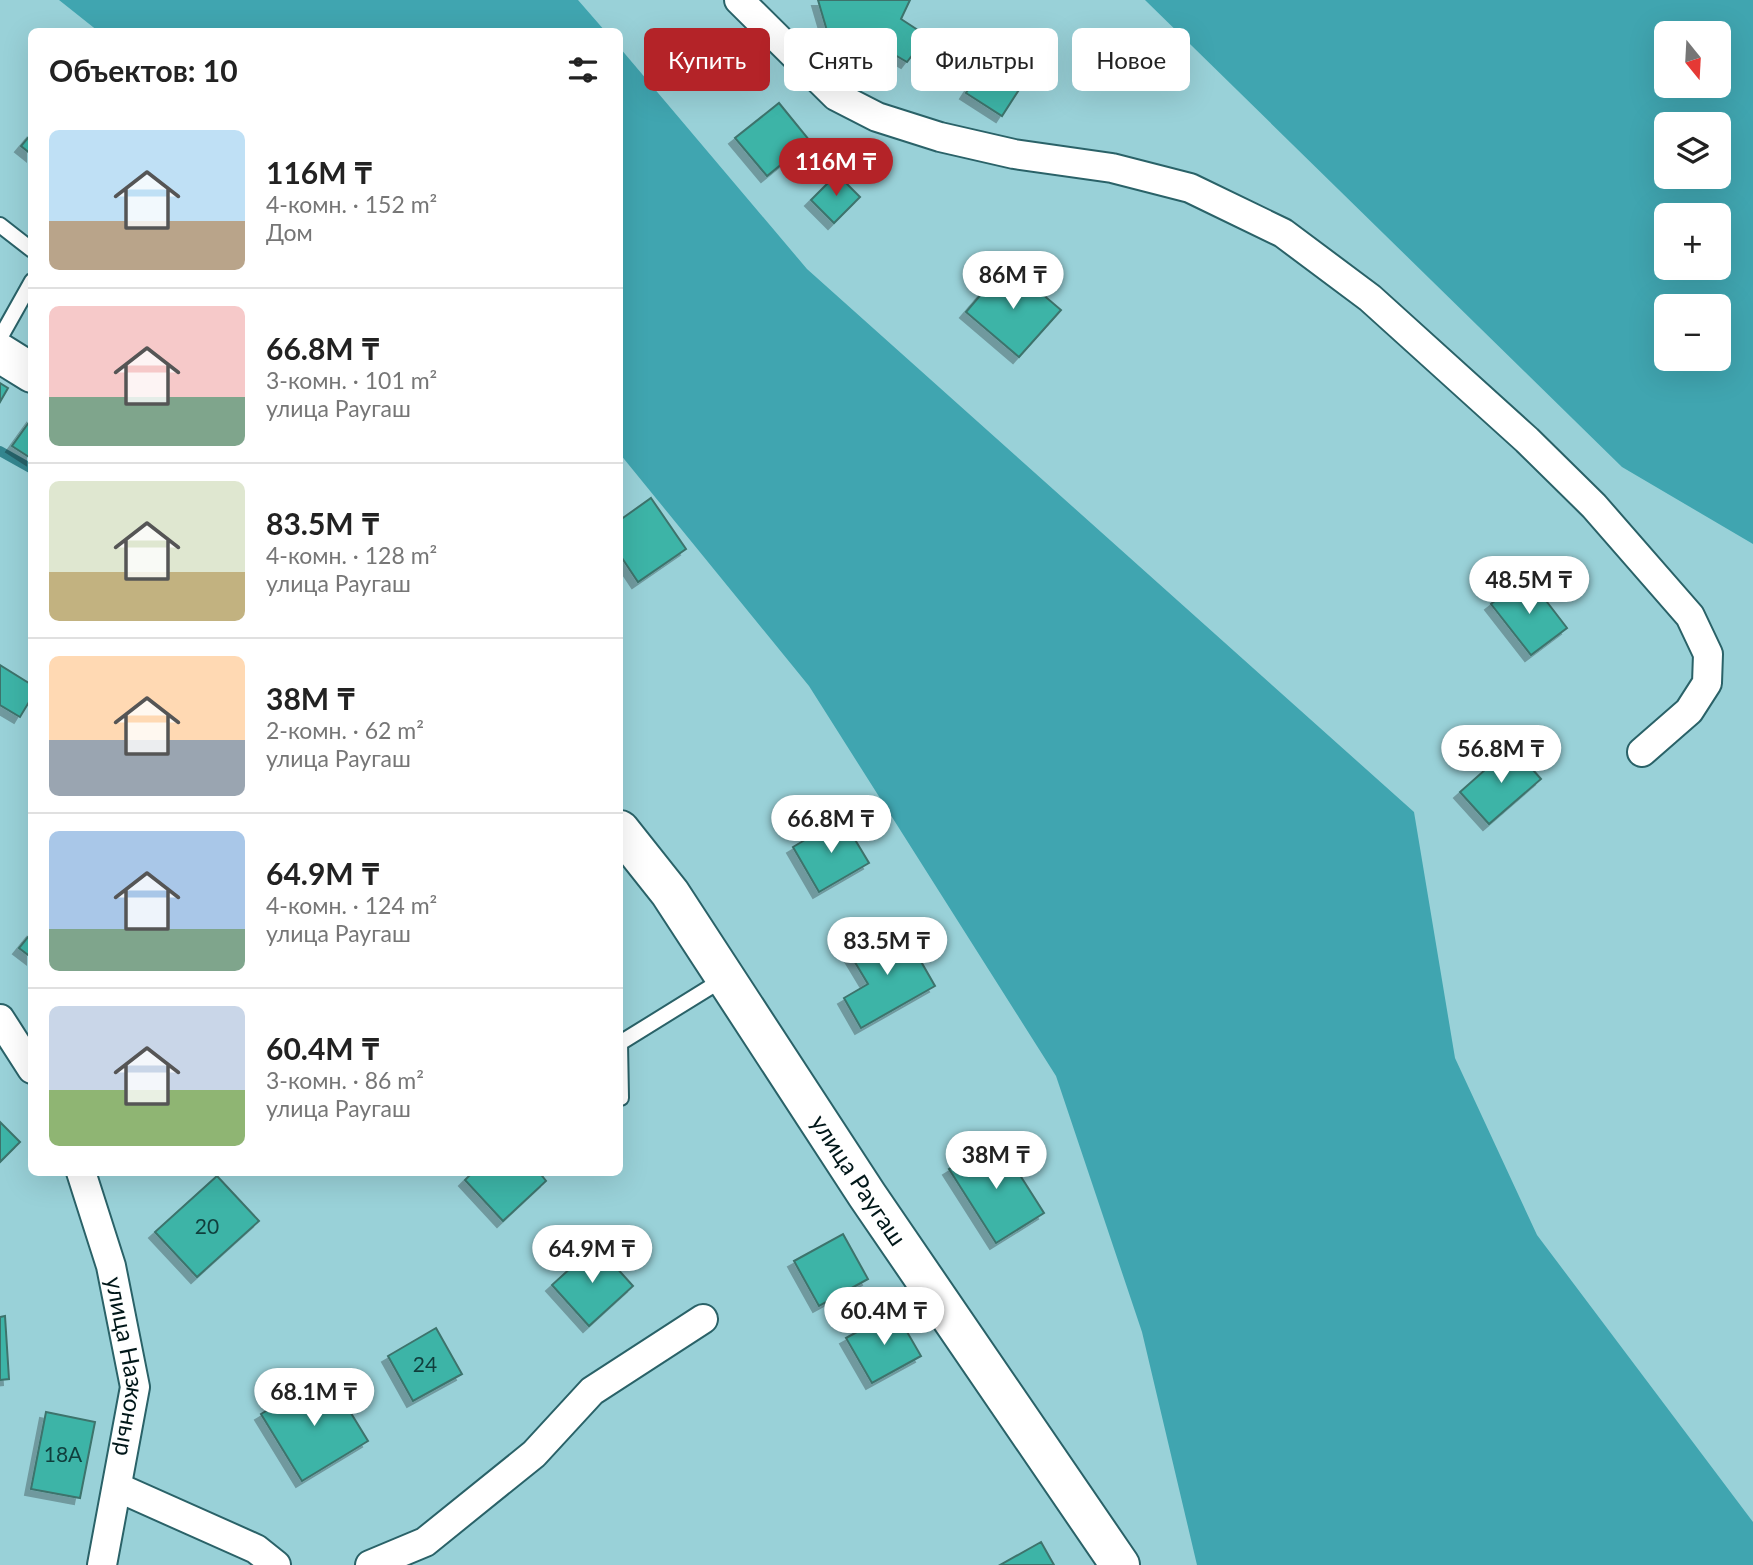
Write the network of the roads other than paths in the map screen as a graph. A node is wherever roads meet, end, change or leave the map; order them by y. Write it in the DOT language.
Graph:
graph roads {
  1 [pos="740,0"];
  2 [pos="0,225"];
  3 [pos="28,247"];
  4 [pos="28,288"];
  5 [pos="0,338"];
  6 [pos="0,353"];
  7 [pos="28,370"];
  8 [pos="1642,752"];
  9 [pos="623,834"];
  10 [pos="726,978"];
  11 [pos="0,1019"];
  12 [pos="623,1041"];
  13 [pos="28,1063"];
  14 [pos="81,1176"];
  15 [pos="703,1319"];
  16 [pos="117,1487"];
  17 [pos="102,1565"];
  18 [pos="276,1565"];
  19 [pos="370,1565"];
  20 [pos="1120,1565"];
  1 -- 8 [label="street"];
  2 -- 3 [label="lane"];
  4 -- 5 [label="lane"];
  6 -- 7 [label="street"];
  9 -- 10 [label="street, улица Раугаш"];
  10 -- 12 [label="lane"];
  10 -- 20 [label="street, улица Раугаш"];
  11 -- 13 [label="street"];
  14 -- 16 [label="street, улица Назконыр"];
  15 -- 19 [label="street"];
  16 -- 17 [label="street, улица Назконыр"];
  16 -- 18 [label="street"];
}
